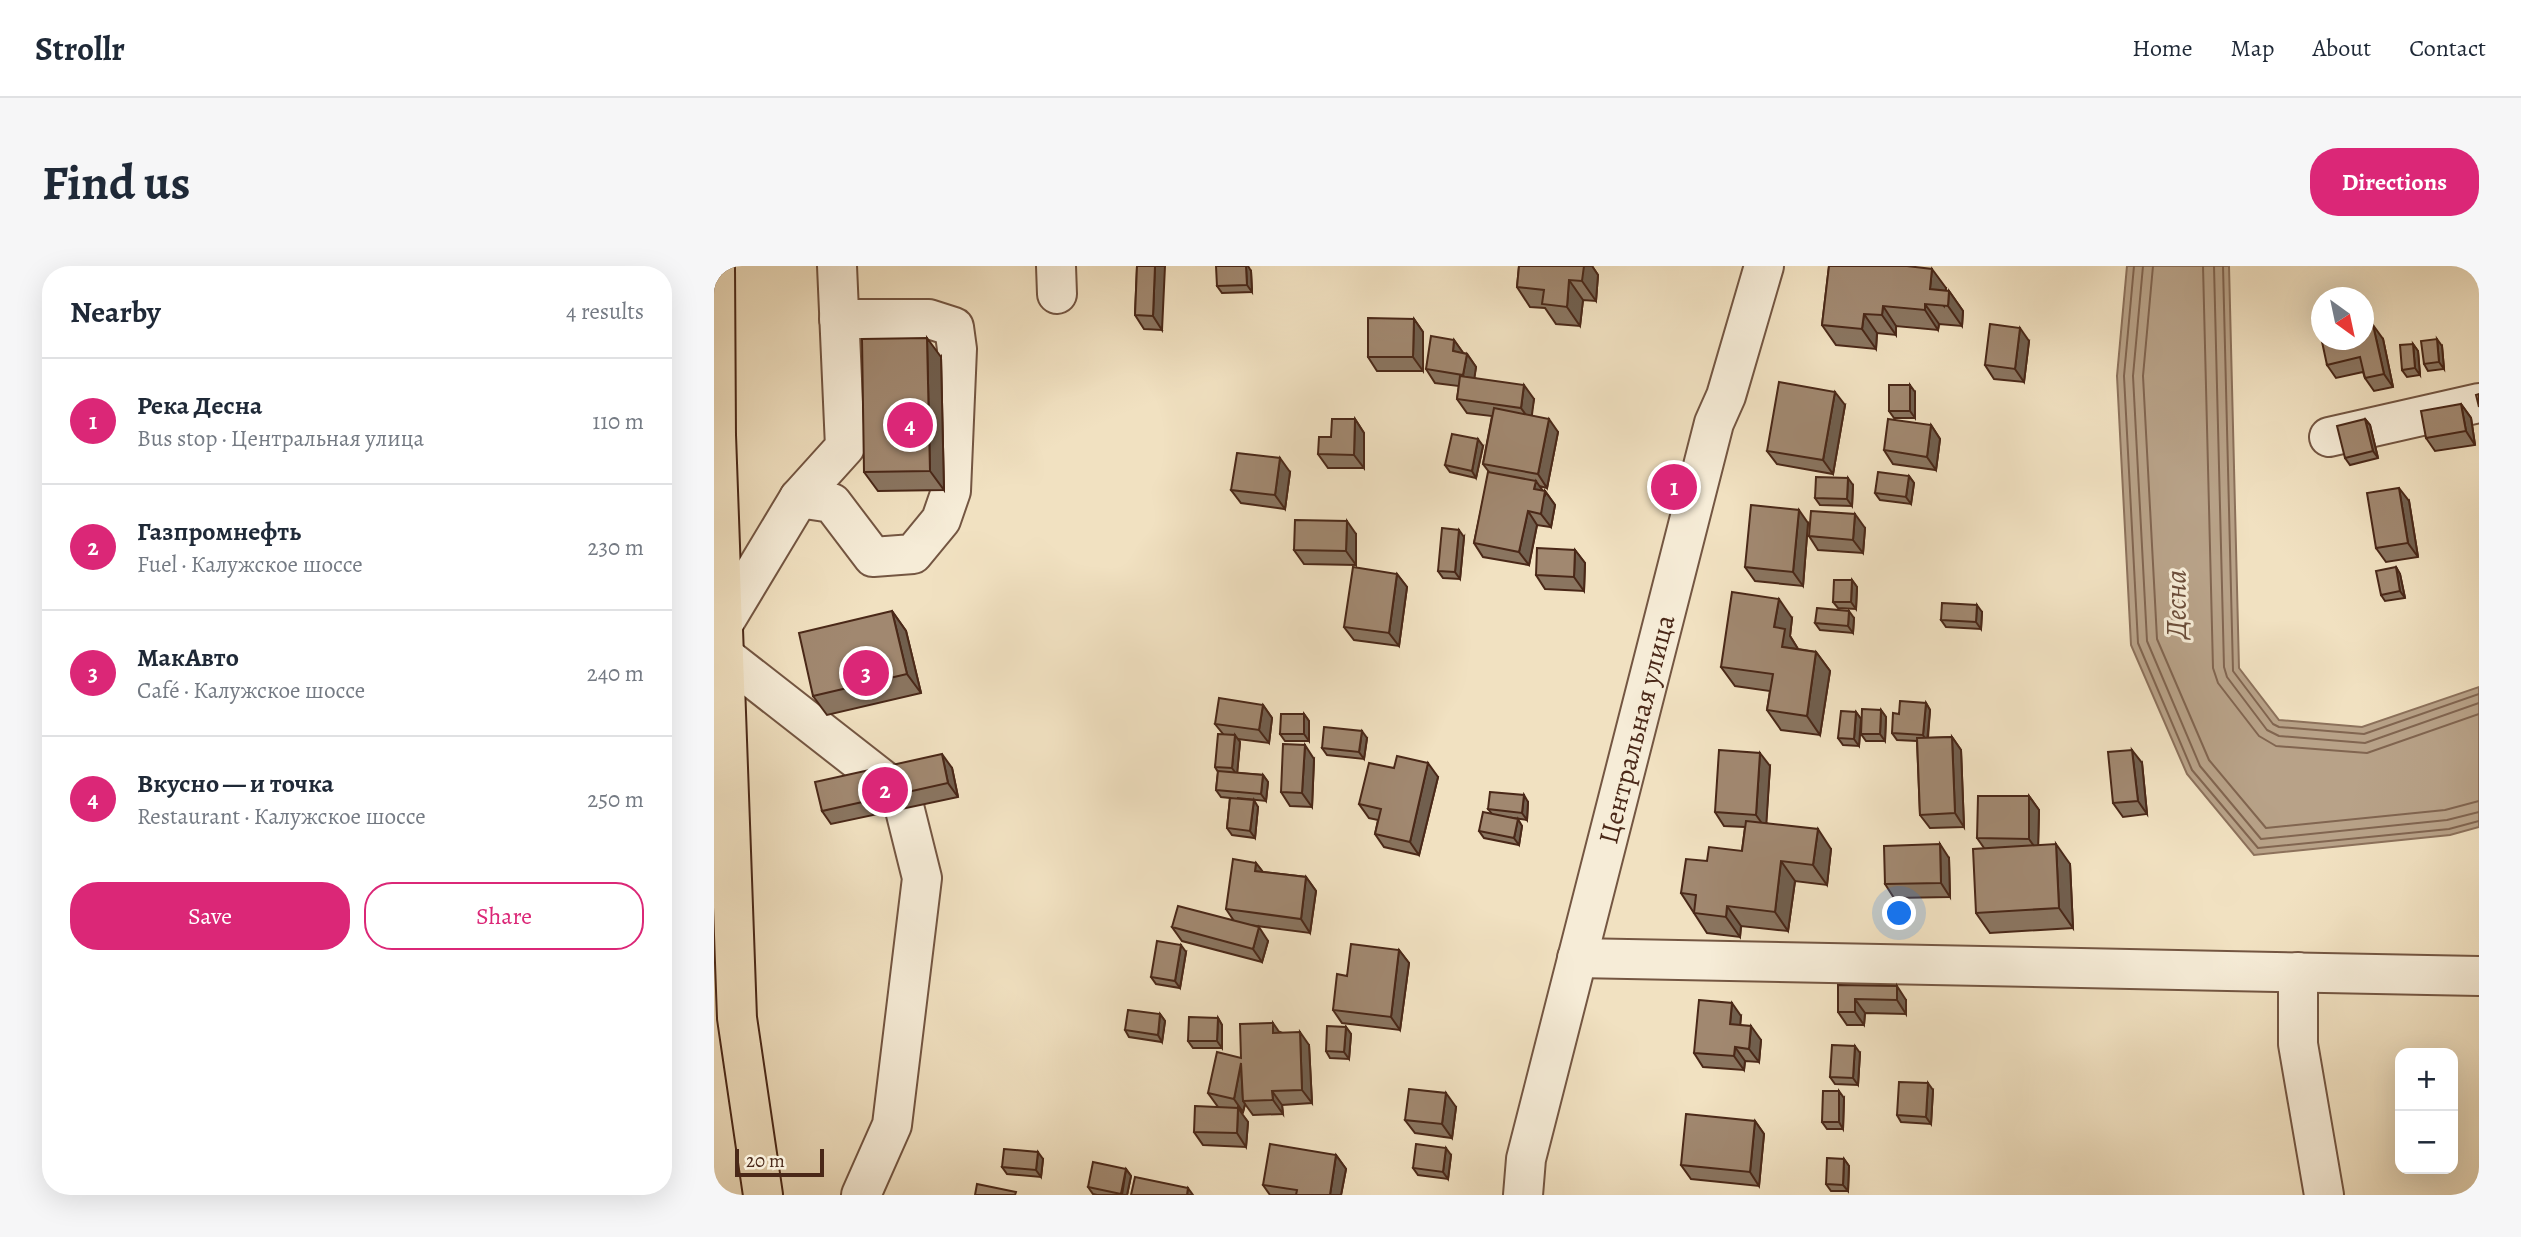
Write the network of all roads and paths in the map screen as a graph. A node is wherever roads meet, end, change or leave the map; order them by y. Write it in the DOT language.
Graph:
graph roads {
  1 [pos="715,266"];
  2 [pos="837,266"];
  3 [pos="1764,266"];
  4 [pos="839,320"];
  5 [pos="2479,403"];
  6 [pos="2329,437"];
  7 [pos="799,498"];
  8 [pos="722,641"];
  9 [pos="1577,958"];
  10 [pos="2298,972"];
  11 [pos="2479,976"];
  12 [pos="763,1195"];
  13 [pos="862,1195"];
  14 [pos="1522,1195"];
  15 [pos="2324,1195"];
  1 -- 8 [label="highway"];
  2 -- 4 [label="street"];
  3 -- 9 [label="street, Центральная улица"];
  4 -- 7 [label="street"];
  4 -- 7 [label="street"];
  5 -- 6 [label="street"];
  7 -- 8 [label="street"];
  8 -- 12 [label="highway"];
  8 -- 13 [label="street"];
  9 -- 10 [label="street"];
  9 -- 14 [label="street, Центральная улица"];
  10 -- 11 [label="street"];
  10 -- 15 [label="street"];
}
